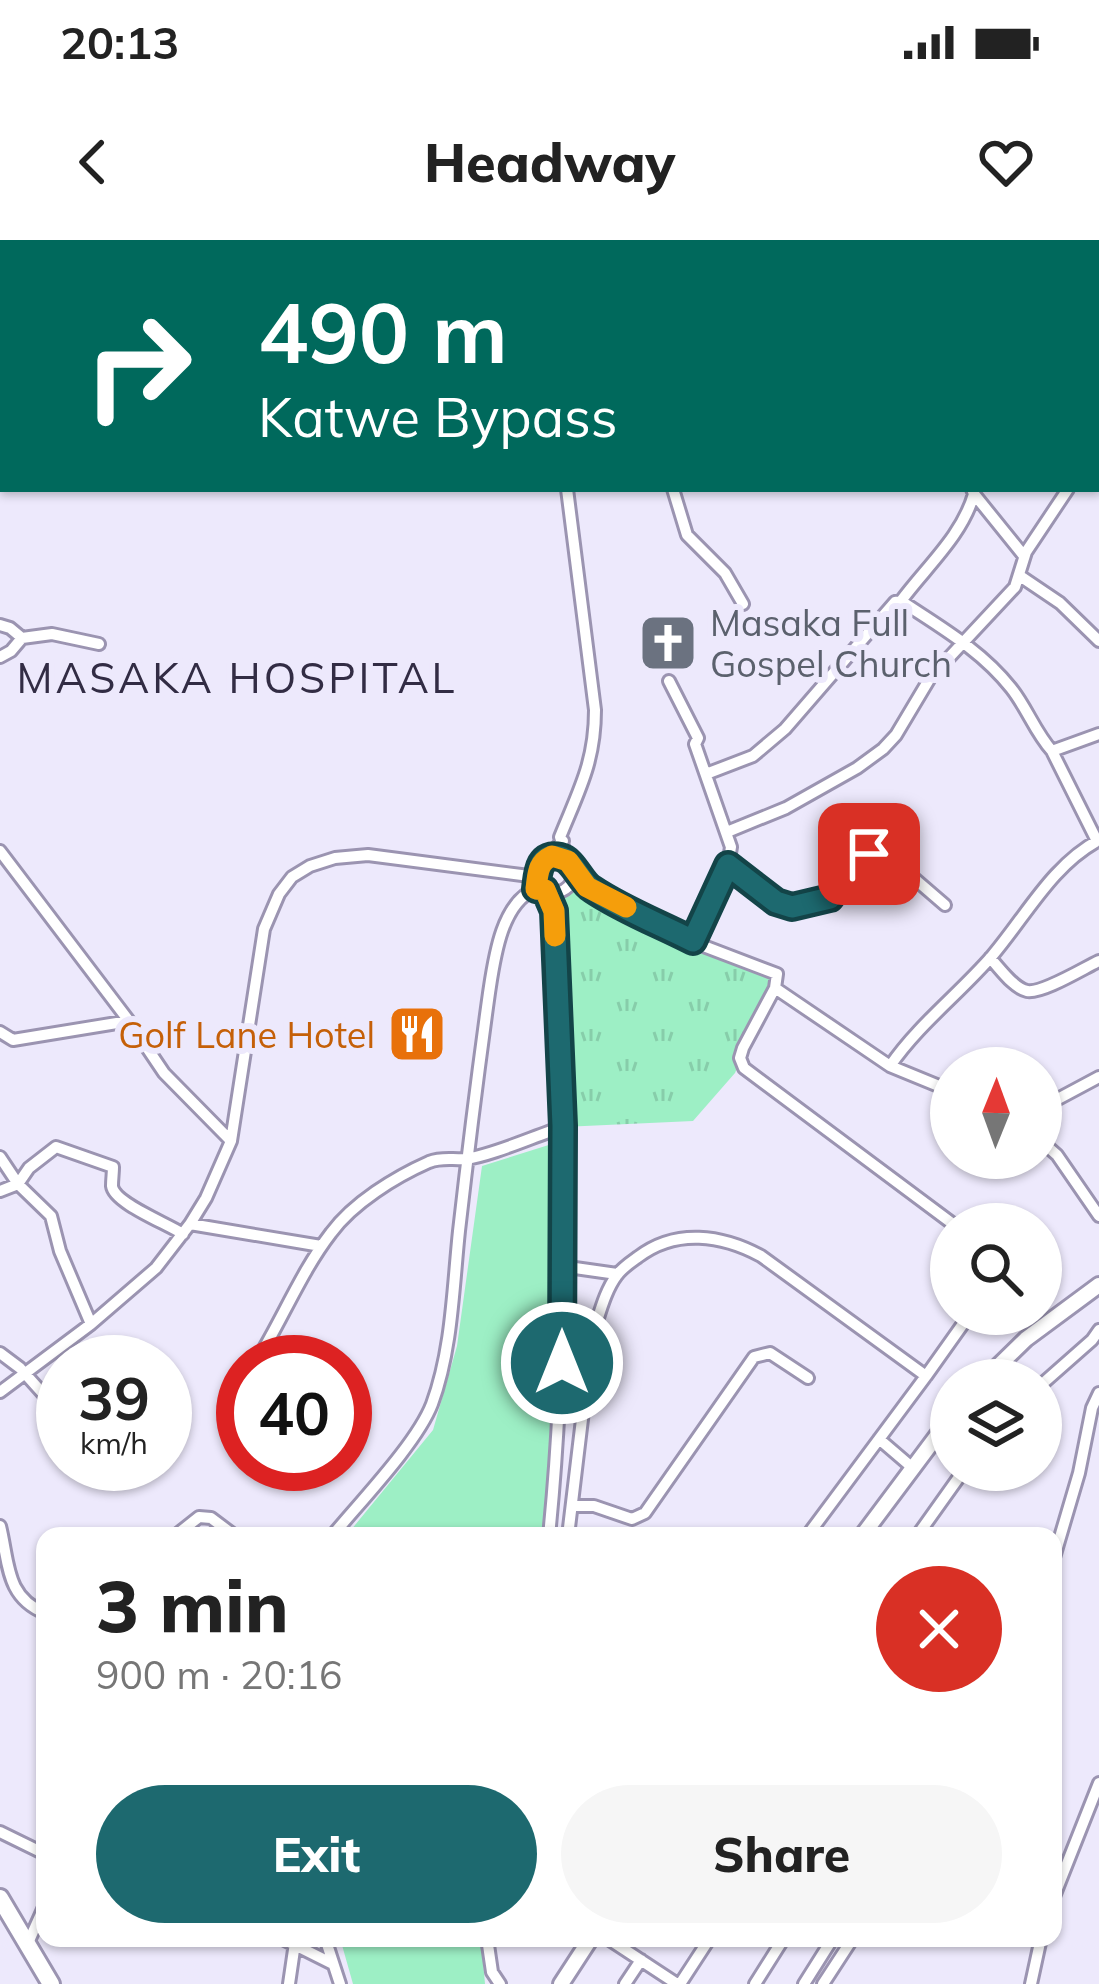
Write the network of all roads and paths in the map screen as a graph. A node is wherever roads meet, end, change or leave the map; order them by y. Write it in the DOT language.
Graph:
graph roads {
  1 [pos="566,492"];
  2 [pos="674,492"];
  3 [pos="973,492"];
  4 [pos="1066,492"];
  5 [pos="1024,556"];
  6 [pos="1020,576"];
  7 [pos="901,601"];
  8 [pos="743,604"];
  9 [pos="0,625"];
  10 [pos="22,638"];
  11 [pos="1099,641"];
  12 [pos="99,644"];
  13 [pos="964,648"];
  14 [pos="0,657"];
  15 [pos="669,681"];
  16 [pos="1099,734"];
  17 [pos="1052,751"];
  18 [pos="706,774"];
  19 [pos="728,832"];
  20 [pos="1098,840"];
  21 [pos="563,841"];
  22 [pos="0,851"];
  23 [pos="543,861"];
  24 [pos="571,865"];
  25 [pos="728,865"];
  26 [pos="512,872"];
  27 [pos="539,885"];
  28 [pos="587,887"];
  29 [pos="568,888"];
  30 [pos="945,905"];
  31 [pos="554,911"];
  32 [pos="693,941"];
  33 [pos="990,958"];
  34 [pos="1099,961"];
  35 [pos="775,988"];
  36 [pos="129,1021"];
  37 [pos="2,1032"];
  38 [pos="890,1066"];
  39 [pos="1099,1077"];
  40 [pos="930,1082"];
  41 [pos="1062,1097"];
  42 [pos="563,1126"];
  43 [pos="231,1141"];
  44 [pos="0,1157"];
  45 [pos="467,1159"];
  46 [pos="1062,1162"];
  47 [pos="9,1184"];
  48 [pos="930,1207"];
  49 [pos="1099,1216"];
  50 [pos="187,1229"];
  51 [pos="321,1246"];
  52 [pos="561,1266"];
  53 [pos="617,1274"];
  54 [pos="1099,1285"];
  55 [pos="91,1324"];
  56 [pos="1099,1330"];
  57 [pos="271,1335"];
  58 [pos="955,1335"];
  59 [pos="0,1353"];
  60 [pos="1006,1359"];
  61 [pos="1062,1366"];
  62 [pos="24,1373"];
  63 [pos="926,1376"];
  64 [pos="808,1378"];
  65 [pos="36,1386"];
  66 [pos="0,1392"];
  67 [pos="1099,1394"];
  68 [pos="879,1439"];
  69 [pos="930,1447"];
  70 [pos="914,1469"];
  71 [pos="949,1491"];
  72 [pos="572,1506"];
  73 [pos="0,1526"];
  74 [pos="187,1527"];
  75 [pos="224,1527"];
  76 [pos="339,1527"];
  77 [pos="550,1527"];
  78 [pos="569,1527"];
  79 [pos="814,1527"];
  80 [pos="869,1527"];
  81 [pos="923,1527"];
  82 [pos="1062,1531"];
  83 [pos="36,1609"];
  84 [pos="1099,1783"];
  85 [pos="0,1832"];
  86 [pos="36,1850"];
  87 [pos="1062,1876"];
  88 [pos="0,1898"];
  89 [pos="36,1925"];
  90 [pos="28,1943"];
  91 [pos="294,1947"];
  92 [pos="302,1947"];
  93 [pos="328,1947"];
  94 [pos="487,1947"];
  95 [pos="585,1947"];
  96 [pos="621,1947"];
  97 [pos="704,1947"];
  98 [pos="778,1947"];
  99 [pos="827,1947"];
  100 [pos="847,1947"];
  101 [pos="1039,1947"];
  102 [pos="641,1960"];
  103 [pos="333,1964"];
  104 [pos="51,1984"];
  105 [pos="289,1984"];
  106 [pos="340,1984"];
  107 [pos="500,1984"];
  108 [pos="562,1984"];
  109 [pos="625,1984"];
  110 [pos="679,1984"];
  111 [pos="755,1984"];
  112 [pos="804,1984"];
  113 [pos="823,1984"];
  114 [pos="1031,1984"];
  1 -- 21 [label="street"];
  2 -- 8 [label="street"];
  3 -- 5 [label="street"];
  3 -- 7 [label="street"];
  4 -- 5 [label="street"];
  5 -- 6 [label="street"];
  6 -- 11 [label="street"];
  6 -- 13 [label="street"];
  7 -- 13 [label="street"];
  7 -- 18 [label="street"];
  9 -- 10 [label="street"];
  10 -- 12 [label="street"];
  10 -- 14 [label="street"];
  13 -- 17 [label="street"];
  13 -- 19 [label="street"];
  15 -- 18 [label="street"];
  16 -- 17 [label="street"];
  17 -- 20 [label="street"];
  18 -- 19 [label="street"];
  19 -- 25 [label="street"];
  20 -- 33 [label="street"];
  21 -- 23 [label="street"];
  21 -- 24 [label="street"];
  22 -- 36 [label="street"];
  23 -- 24 [label="street"];
  23 -- 26 [label="street"];
  23 -- 27 [label="street"];
  24 -- 28 [label="street"];
  24 -- 29 [label="street"];
  25 -- 30 [label="street"];
  25 -- 32 [label="street"];
  26 -- 27 [label="street"];
  26 -- 43 [label="street"];
  27 -- 29 [label="street"];
  27 -- 31 [label="street"];
  27 -- 45 [label="street"];
  28 -- 29 [label="street"];
  28 -- 32 [label="street"];
  29 -- 31 [label="street"];
  31 -- 42 [label="street"];
  32 -- 35 [label="street"];
  33 -- 34 [label="street"];
  33 -- 38 [label="street"];
  35 -- 38 [label="street"];
  35 -- 48 [label="street"];
  36 -- 37 [label="street"];
  36 -- 43 [label="street"];
  38 -- 40 [label="street"];
  39 -- 41 [label="street"];
  42 -- 45 [label="street"];
  42 -- 52 [label="street"];
  43 -- 50 [label="street"];
  44 -- 47 [label="street"];
  45 -- 51 [label="street"];
  45 -- 76 [label="street"];
  46 -- 49 [label="street"];
  47 -- 50 [label="street"];
  47 -- 55 [label="street"];
  50 -- 51 [label="street"];
  50 -- 55 [label="street"];
  51 -- 57 [label="street"];
  52 -- 53 [label="street"];
  52 -- 77 [label="street"];
  53 -- 63 [label="street"];
  53 -- 72 [label="street"];
  54 -- 60 [label="main road"];
  55 -- 62 [label="street"];
  56 -- 61 [label="street"];
  58 -- 63 [label="street"];
  59 -- 62 [label="street"];
  62 -- 65 [label="street"];
  62 -- 66 [label="street"];
  63 -- 68 [label="street"];
  64 -- 72 [label="street"];
  67 -- 82 [label="street"];
  68 -- 70 [label="street"];
  68 -- 79 [label="street"];
  69 -- 70 [label="main road"];
  70 -- 80 [label="main road"];
  71 -- 81 [label="street"];
  72 -- 78 [label="street"];
  73 -- 83 [label="street"];
  74 -- 75 [label="street"];
  84 -- 87 [label="street"];
  85 -- 86 [label="street"];
  88 -- 90 [label="highway"];
  89 -- 90 [label="street"];
  90 -- 104 [label="highway"];
  91 -- 105 [label="street"];
  92 -- 103 [label="street"];
  93 -- 103 [label="street"];
  94 -- 107 [label="street"];
  95 -- 108 [label="main road"];
  96 -- 102 [label="street"];
  97 -- 110 [label="street"];
  98 -- 111 [label="street"];
  99 -- 112 [label="street"];
  100 -- 113 [label="street"];
  101 -- 114 [label="street"];
  102 -- 109 [label="street"];
  102 -- 110 [label="street"];
  103 -- 106 [label="street"];
}
